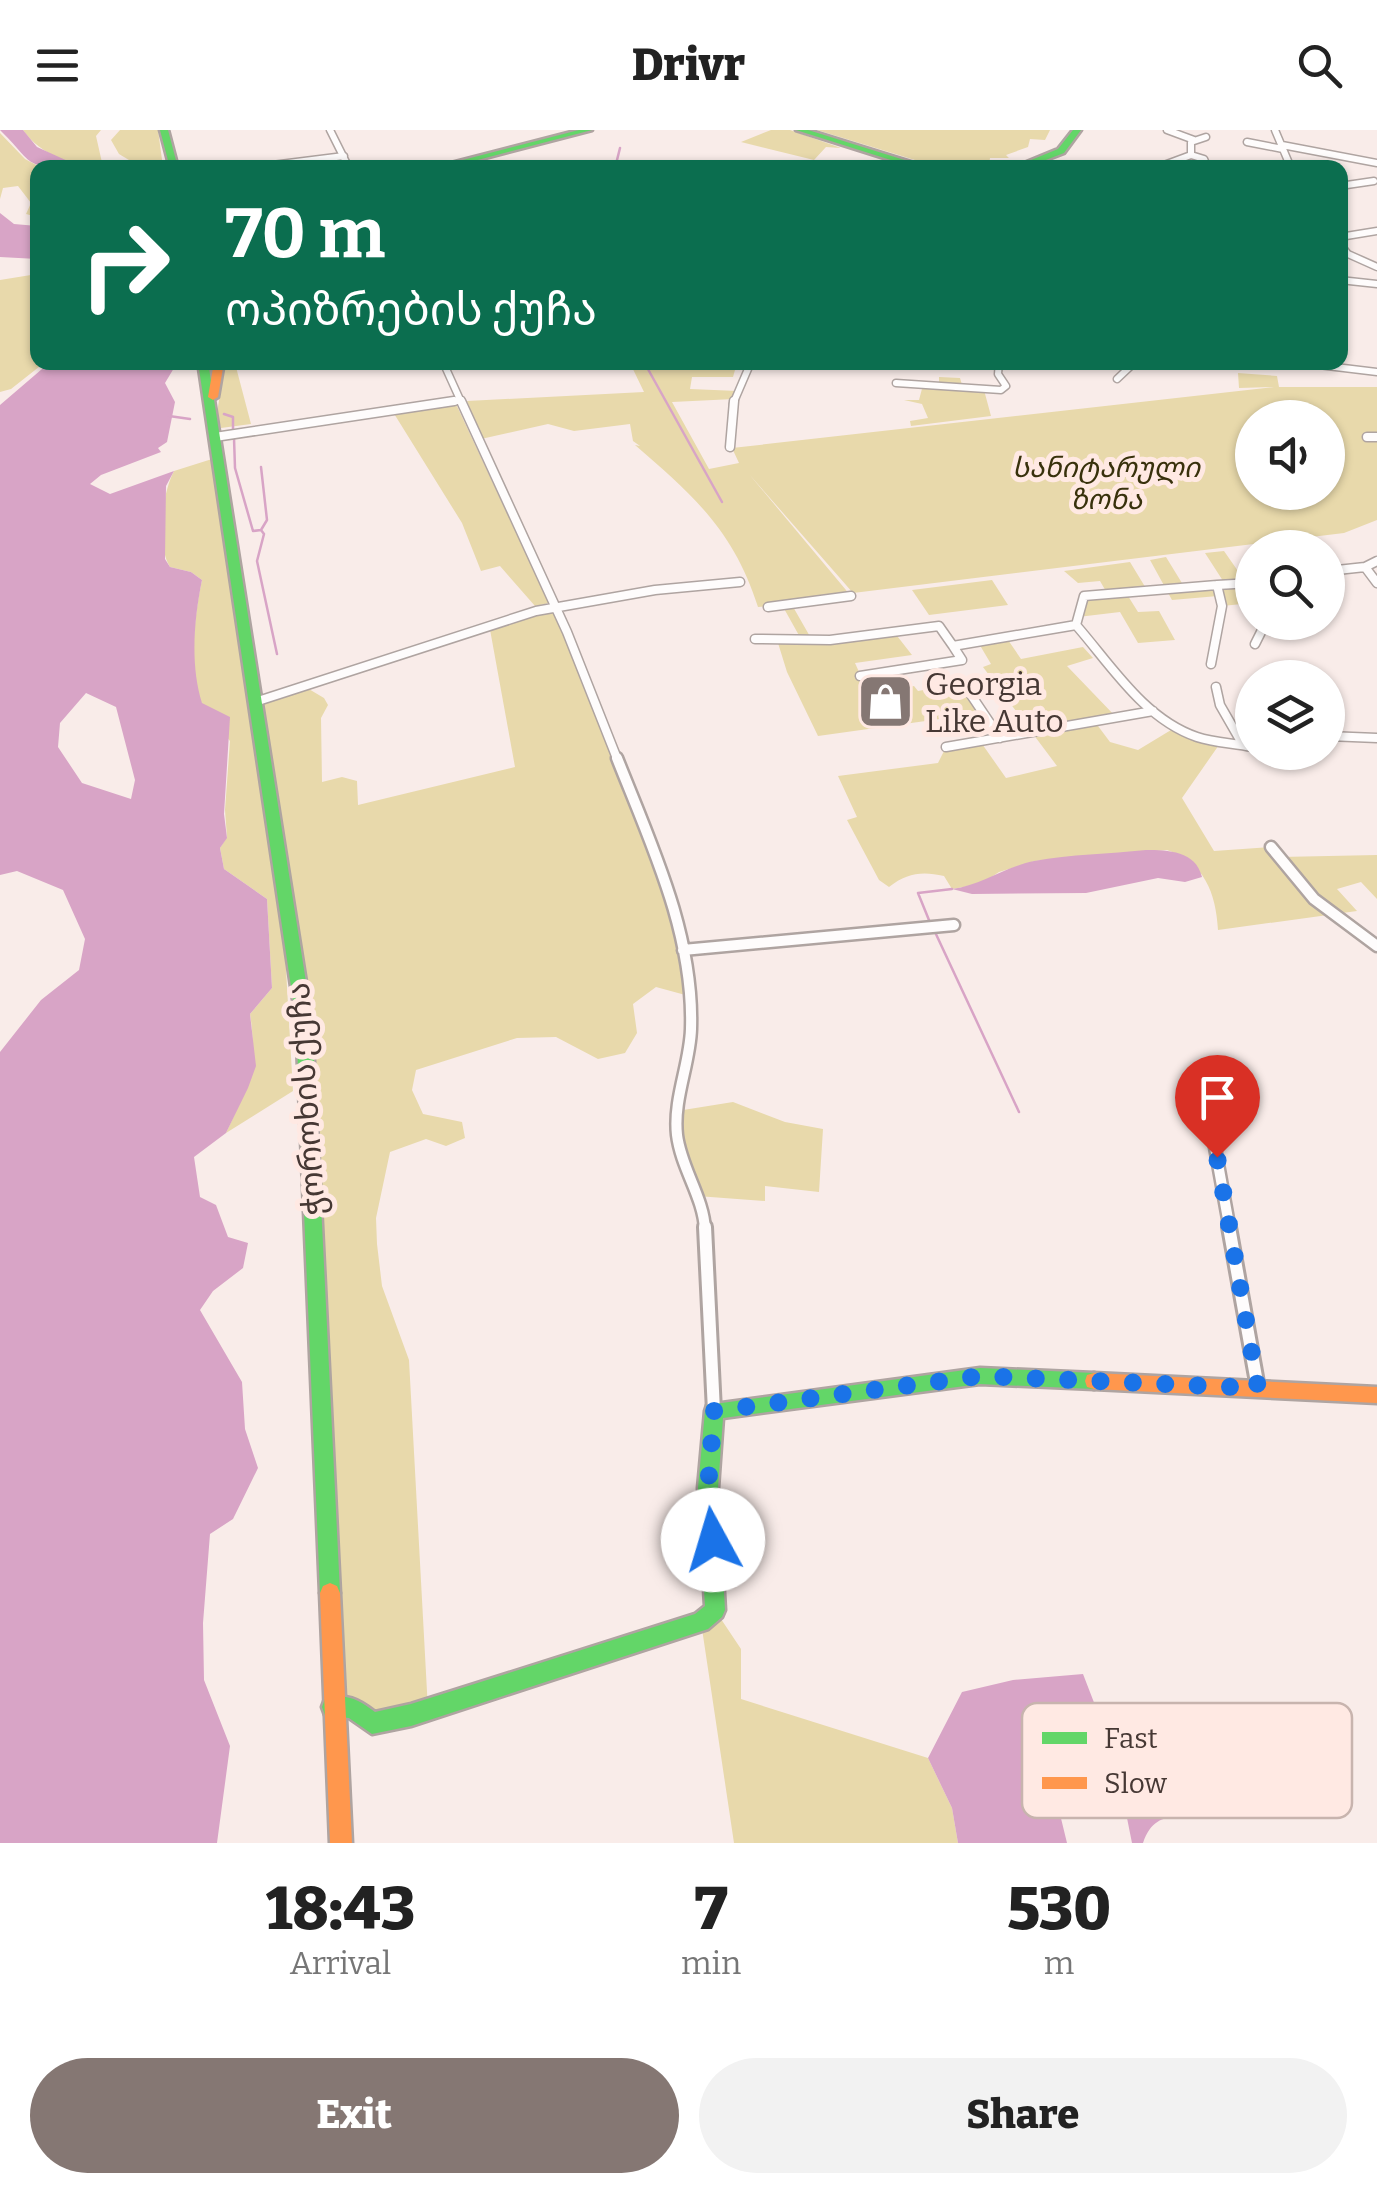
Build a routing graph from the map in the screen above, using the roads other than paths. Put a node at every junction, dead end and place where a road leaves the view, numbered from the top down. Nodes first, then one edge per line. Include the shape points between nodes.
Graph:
1 (164, 130) edge
2 (330, 130) edge
3 (588, 130) edge
4 (800, 130) edge
5 (1077, 130) edge
6 (1167, 130) edge
7 (1275, 130) edge
8 (1206, 136) dead end
9 (1194, 140) junction
10 (1248, 142) dead end
11 (1283, 147) junction
12 (1191, 155) junction
13 (344, 156) junction
14 (172, 160) edge
15 (312, 160) edge
16 (346, 160) edge
17 (470, 160) edge
18 (899, 160) edge
19 (1036, 160) edge
20 (1178, 160) edge
21 (1205, 160) edge
22 (1287, 160) edge
23 (1377, 163) edge
24 (1374, 181) dead end
25 (1348, 185) edge
26 (1377, 231) edge
27 (1348, 239) edge
28 (1348, 254) edge
29 (1377, 267) edge
30 (1348, 281) edge
31 (1377, 284) edge
32 (1348, 368) edge
33 (203, 370) edge
34 (218, 370) edge
35 (447, 370) edge
36 (747, 370) edge
37 (998, 370) edge
38 (1126, 370) edge
39 (1376, 371) edge
40 (1116, 379) dead end
41 (896, 383) dead end
42 (460, 400) junction
43 (211, 416) junction
44 (215, 436) junction
45 (1377, 437) edge
46 (1367, 438) dead end
47 (730, 447) dead end
48 (1377, 561) edge
49 (1365, 568) junction
50 (1345, 570) edge
51 (740, 582) dead end
52 (1377, 583) edge
53 (1235, 584) edge
54 (1217, 585) junction
55 (851, 596) dead end
56 (556, 607) junction
57 (768, 607) dead end
58 (1076, 624) junction
59 (755, 639) dead end
60 (1257, 640) edge
61 (1255, 644) dead end
62 (953, 646) junction
63 (1211, 664) dead end
64 (860, 676) dead end
65 (963, 682) dead end
66 (1216, 687) dead end
67 (258, 701) junction
68 (1153, 712) junction
69 (1235, 727) edge
70 (1345, 737) edge
71 (1000, 738) junction
72 (1377, 738) edge
73 (1235, 744) edge
74 (946, 747) dead end
75 (1272, 846) dead end
76 (954, 925) dead end
77 (1377, 946) edge
78 (683, 950) junction
79 (1214, 1142) dead end
80 (1258, 1388) junction
81 (1377, 1395) edge
82 (714, 1411) junction
83 (334, 1706) junction
84 (341, 1843) edge

1 - 14 main road
2 - 13 street
3 - 17 main road
4 - 18 main road
5 - 19 main road via 1061,150
6 - 9 street
7 - 11 street
8 - 9 street
9 - 12 street
10 - 11 street
11 - 22 street
11 - 23 street
12 - 20 street
12 - 21 street
13 - 15 street
13 - 16 street
24 - 25 street
26 - 27 street
28 - 29 street
30 - 31 street
32 - 39 street
33 - 43 main road, ჭოროხის ქუჩა
34 - 43 main road
35 - 42 street
36 - 47 street via 731,406
37 - 41 street via 1006,386 1001,390
38 - 40 street
42 - 44 street
42 - 56 street
43 - 44 main road, ჭოროხის ქუჩა
44 - 67 main road, ჭოროხის ქუჩა
45 - 46 street
48 - 49 street
49 - 50 street
49 - 52 street
51 - 56 street
53 - 54 street
54 - 58 street via 1084,596
54 - 63 street via 1222,606
55 - 57 street
56 - 67 street
56 - 78 street via 667,886
58 - 62 street
58 - 68 street
59 - 62 street via 830,640 939,626
60 - 61 street
62 - 64 street via 962,660
65 - 71 street
66 - 69 street
67 - 83 main road, ჭოროხის ქუჩა via 304,1020
68 - 71 street
68 - 73 street via 1196,737
70 - 72 street
71 - 74 street
75 - 77 street via 1314,899
76 - 78 street
78 - 82 street via 691,1031 677,1135 706,1222
79 - 80 street
80 - 81 main road
80 - 82 main road via 980,1376
82 - 83 main road via 708,1488 715,1610 701,1622 411,1715 372,1723 354,1708
83 - 84 main road, ჭოროხის ქუჩა

